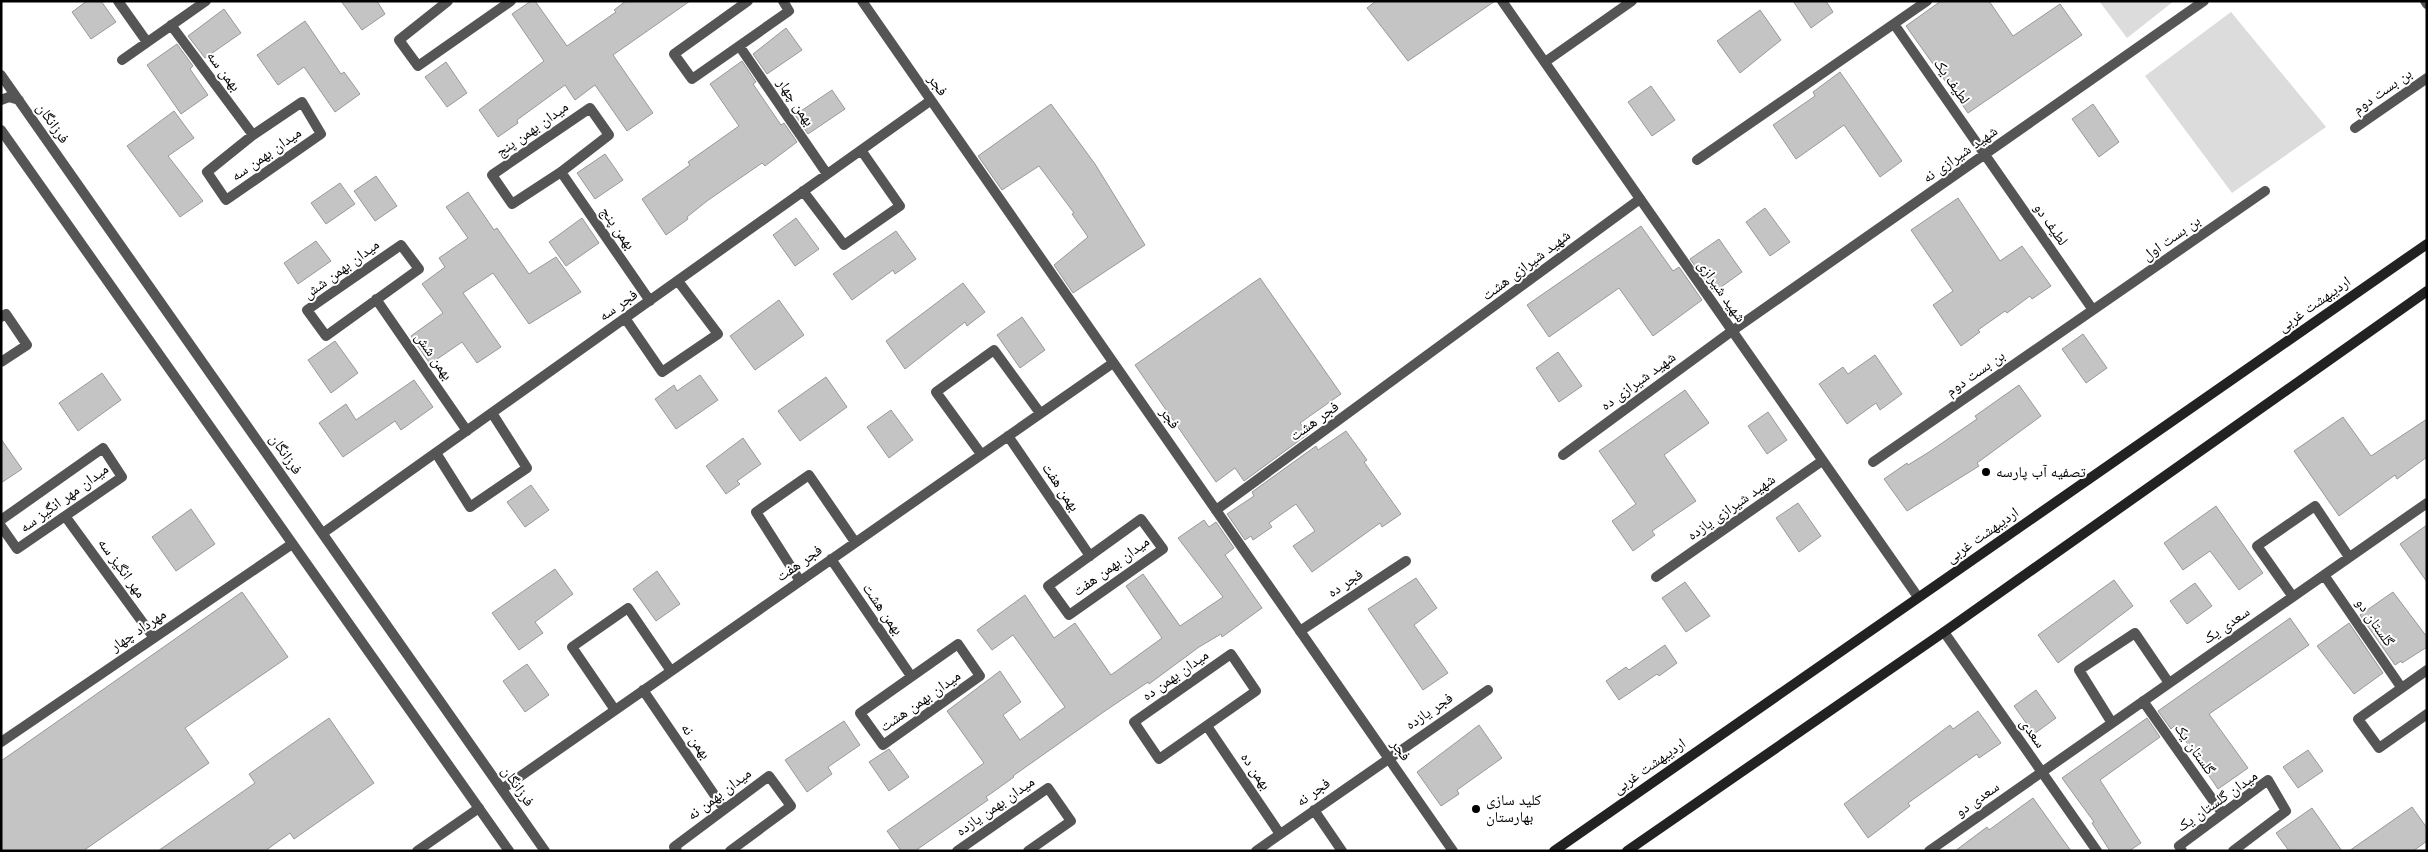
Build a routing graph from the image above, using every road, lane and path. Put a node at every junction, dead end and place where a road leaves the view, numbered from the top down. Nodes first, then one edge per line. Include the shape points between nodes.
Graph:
1 (118, 1) edge
2 (511, 1) edge
3 (748, 1) edge
4 (783, 1) edge
5 (862, 1) edge
6 (1502, 1) edge
7 (1632, 1) edge
8 (1927, 1) edge
9 (2204, 1) edge
10 (202, 2) edge
11 (444, 2) edge
12 (1616, 6) edge
13 (1894, 24) junction
14 (171, 26) junction
15 (147, 42) junction
16 (740, 47) junction
17 (122, 60) dead end
18 (1545, 62) junction
19 (1, 75) edge
20 (2427, 78) edge
21 (1, 100) edge
22 (19, 100) junction
23 (930, 101) junction
24 (2355, 128) dead end
25 (1, 130) edge
26 (253, 135) junction
27 (861, 150) junction
28 (1985, 154) junction
29 (1697, 160) dead end
30 (561, 172) junction
31 (827, 174) junction
32 (2265, 190) dead end
33 (803, 191) junction
34 (1640, 200) junction
35 (2427, 244) edge
36 (678, 281) junction
37 (2427, 291) edge
38 (376, 299) junction
39 (650, 300) junction
40 (2093, 310) junction
41 (1, 317) edge
42 (625, 318) junction
43 (1732, 331) junction
44 (1430, 355) joint
45 (1, 362) edge
46 (1113, 363) junction
47 (492, 413) junction
48 (1040, 413) junction
49 (467, 431) junction
50 (1008, 436) junction
51 (436, 453) junction
52 (981, 454) junction
53 (1563, 455) dead end
54 (1822, 461) junction
55 (1874, 462) dead end
56 (2427, 502) edge
57 (1216, 510) junction
58 (65, 516) junction
59 (1, 520) edge
60 (1, 526) edge
61 (323, 533) junction
62 (855, 542) junction
63 (292, 544) junction
64 (1090, 556) junction
65 (2349, 557) junction
66 (830, 560) junction
67 (1406, 561) dead end
68 (2324, 575) junction
69 (1656, 577) dead end
70 (800, 581) junction
71 (1918, 597) junction
72 (2292, 597) junction
73 (1300, 631) junction
74 (1944, 632) junction
75 (154, 638) junction
76 (2427, 670) edge
77 (671, 671) junction
78 (911, 676) junction
79 (2169, 683) junction
80 (2401, 687) junction
81 (643, 690) junction
82 (1488, 690) dead end
83 (2143, 701) junction
84 (615, 710) junction
85 (2427, 714) edge
86 (2112, 723) junction
87 (1206, 726) junction
88 (1, 742) edge
89 (1388, 757) junction
90 (2042, 772) junction
91 (502, 789) junction
92 (479, 808) junction
93 (724, 809) junction
94 (1314, 810) junction
95 (2222, 813) junction
96 (1280, 834) junction
97 (1257, 850) edge
98 (418, 851) edge
99 (508, 851) edge
100 (545, 851) edge
101 (677, 851) edge
102 (730, 851) edge
103 (957, 851) edge
104 (1028, 851) edge
105 (1342, 851) edge
106 (1453, 851) edge
107 (1554, 851) edge
108 (1627, 851) edge
109 (1929, 851) edge
110 (2098, 851) edge
111 (2182, 851) edge
112 (2233, 851) edge

1 - 15 street
2 - 11 street via 418,66 399,40
3 - 16 street via 674,54 692,79
4 - 16 street via 789,11
5 - 23 street, فجر
6 - 18 street, شهید شیرازی
7 - 12 street
8 - 13 street
9 - 28 street, شهید شیرازی نه
10 - 14 street
12 - 18 street
13 - 28 street, لطیف یک
13 - 29 street
14 - 15 street
14 - 26 street, بهمن سه
15 - 17 street
16 - 31 street, بهمن چهار
18 - 34 street, شهید شیرازی
19 - 22 street, فرزانگان
20 - 24 street, بن بست دوم
21 - 22 street via 9,97
22 - 61 street, فرزانگان
23 - 27 street, فجر سه
23 - 46 street, فجر
25 - 63 street
26 - 26 street, میدان بهمن سه via 302,102 321,134 226,200 207,172
27 - 31 street, فجر سه
27 - 33 street via 900,206 844,246
28 - 40 street, لطیف دو
28 - 43 street, شهید شیرازی نه
30 - 30 street, میدان بهمن پنج via 609,136 590,108 492,175 512,204
30 - 39 street, بهمن پنج
31 - 33 street, فجر سه
32 - 40 street, بن بست اول
33 - 36 street, فجر سه
34 - 43 street, شهید شیرازی
34 - 44 street, شهید شیرازی هشت
35 - 71 main road, اردیبهشت غربی
36 - 39 street, فجر سه
36 - 42 street via 718,334 662,372
37 - 74 main road
38 - 38 street, میدان بهمن شش via 419,269 401,245 307,310 326,336
38 - 49 street, بهمن شش
39 - 42 street, فجر سه
40 - 55 street, بن بست دوم
41 - 45 street via 6,314 27,345
42 - 47 street, فجر سه
43 - 53 street, شهید شیرازی ده
43 - 54 street, شهید شیرازی
44 - 57 street, فجر هشت
46 - 48 street, فجر هفت
46 - 57 street, فجر
47 - 49 street, فجر سه
47 - 51 street via 527,468 470,507
48 - 50 street, فجر هفت
48 - 52 street via 994,350 936,392
49 - 51 street, فجر سه
50 - 52 street, فجر هفت
50 - 64 street, بهمن هفت
51 - 61 street, فجر سه
52 - 62 street, فجر هفت
54 - 69 street, شهید شیرازی یازده
54 - 71 street, شهید شیرازی
56 - 65 street, سعدی یک
57 - 73 street, فجر
58 - 59 street, میدان مهر انگیز سه via 122,477 103,448
58 - 60 street, میدان مهر انگیز سه via 17,549
58 - 75 street, مهر انگیز سه
61 - 91 street, فرزانگان
62 - 66 street, فجر هفت
62 - 70 street via 809,475 756,512
63 - 75 street, مهرداد چهار
63 - 92 street
64 - 64 street, میدان بهمن هفت via 1142,519 1163,549 1069,615 1048,586
65 - 68 street, سعدی یک
65 - 72 street via 2315,506 2257,546
66 - 70 street, فجر هفت
66 - 78 street, بهمن هشت
67 - 73 street, فجر ده
68 - 72 street, سعدی یک
68 - 80 street, گلستان دو
70 - 77 street, فجر هفت
71 - 107 main road, اردیبهشت غربی
72 - 79 street, سعدی یک
73 - 89 street, فجر
74 - 90 street, سعدی
74 - 108 main road
75 - 88 street, مهرداد چهار
76 - 80 street
77 - 81 street, فجر هفت
77 - 84 street via 628,608 572,648
78 - 78 street, میدان بهمن هشت via 958,644 980,676 882,745 860,713
79 - 83 street, سعدی یک
79 - 86 street via 2135,633 2079,670
80 - 85 street via 2358,719 2379,748
81 - 84 street, فجر هفت
81 - 93 street, بهمن نه
82 - 89 street, فجر یازده
83 - 86 street, سعدی یک
83 - 95 street, گلستان یک
84 - 91 street, فجر هفت
86 - 90 street, سعدی یک
87 - 87 street, میدان بهمن ده via 1256,691 1231,654 1134,722 1159,758
87 - 96 street, بهمن ده
89 - 94 street, فجر نه
89 - 106 street, فجر
90 - 109 street, سعدی دو
90 - 110 street, سعدی
91 - 100 street, فرزانگان
92 - 98 street
92 - 99 street
93 - 101 street, میدان بهمن نه via 674,847
93 - 102 street, میدان بهمن نه via 769,776 791,806
94 - 96 street, فجر نه
94 - 105 street
95 - 111 street, میدان گلستان یک via 2179,846
95 - 112 street, میدان گلستان یک via 2268,780 2286,811
96 - 97 street, فجر نه
103 - 104 street, میدان بهمن یازده via 1048,788 1071,821

